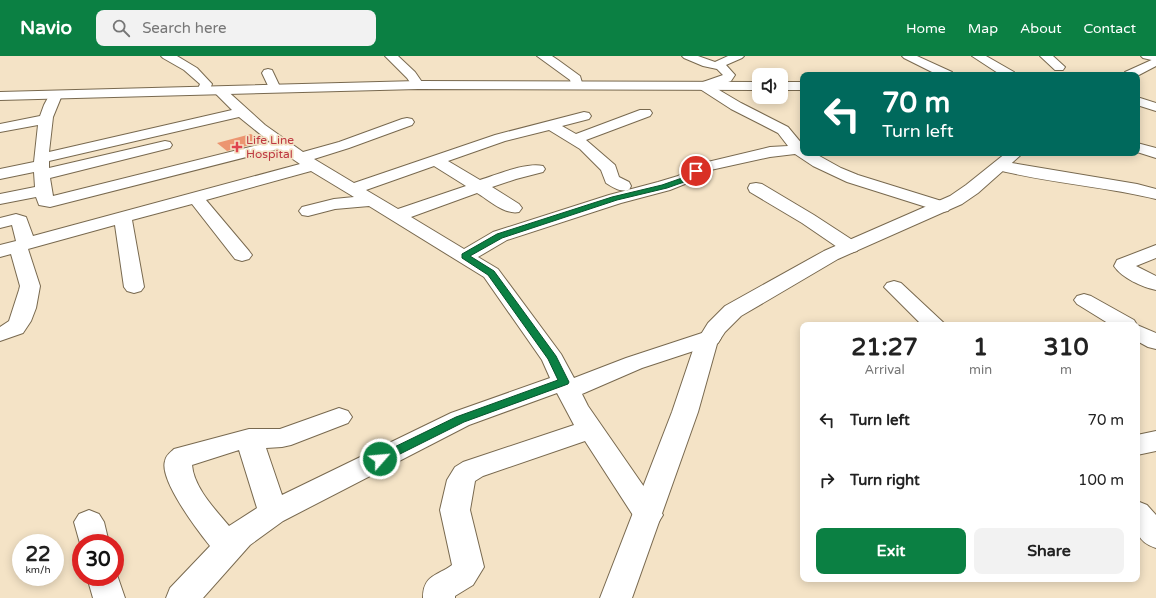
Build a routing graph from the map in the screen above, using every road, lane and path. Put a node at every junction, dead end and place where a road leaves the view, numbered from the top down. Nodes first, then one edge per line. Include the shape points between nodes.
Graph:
1 (167, 56) edge
2 (391, 56) edge
3 (542, 56) edge
4 (688, 56) edge
5 (738, 56) edge
6 (908, 56) edge
7 (978, 56) edge
8 (1046, 56) edge
9 (1153, 62) edge
10 (719, 66) junction
11 (1059, 67) dead end
12 (942, 72) edge
13 (1005, 72) edge
14 (1135, 72) edge
15 (268, 73) dead end
16 (418, 85) junction
17 (577, 86) junction
18 (704, 86) junction
19 (752, 86) edge
20 (788, 86) edge
21 (800, 86) edge
22 (275, 89) junction
23 (210, 90) junction
24 (56, 95) junction
25 (0, 96) edge
26 (1140, 102) edge
27 (1156, 107) edge
28 (242, 112) junction
29 (645, 113) dead end
30 (584, 116) dead end
31 (407, 122) dead end
32 (551, 125) junction
33 (45, 126) junction
34 (0, 128) edge
35 (0, 139) edge
36 (574, 139) junction
37 (281, 144) junction
38 (165, 145) dead end
39 (1140, 148) edge
40 (800, 149) edge
41 (800, 151) edge
42 (1156, 153) edge
43 (810, 156) edge
44 (1008, 159) edge
45 (436, 160) junction
46 (307, 161) junction
47 (537, 169) dead end
48 (42, 172) junction
49 (0, 174) edge
50 (623, 186) dead end
51 (480, 187) junction
52 (756, 188) dead end
53 (352, 189) junction
54 (1156, 194) edge
55 (196, 198) junction
56 (0, 199) edge
57 (372, 201) junction
58 (942, 207) junction
59 (513, 208) dead end
60 (308, 211) dead end
61 (396, 216) junction
62 (123, 218) junction
63 (0, 223) edge
64 (15, 247) edge
65 (850, 247) junction
66 (1156, 251) edge
67 (242, 256) dead end
68 (465, 256) junction
69 (1156, 284) edge
70 (134, 287) dead end
71 (894, 287) dead end
72 (1084, 300) dead end
73 (932, 322) edge
74 (1121, 322) edge
75 (0, 334) edge
76 (1140, 334) edge
77 (710, 338) junction
78 (1156, 342) edge
79 (557, 387) junction
80 (339, 417) dead end
81 (575, 434) junction
82 (249, 438) junction
83 (1156, 441) edge
84 (1140, 444) edge
85 (273, 513) junction
86 (1140, 517) edge
87 (646, 520) junction
88 (1156, 536) edge
89 (228, 546) junction
90 (106, 586) edge
91 (109, 598) edge
92 (182, 598) edge
93 (439, 598) edge
94 (616, 598) edge

1 - 23 main road via 185,64
2 - 16 main road
3 - 17 main road via 576,79
4 - 10 main road
5 - 10 main road
6 - 12 main road
7 - 13 main road
8 - 11 main road
9 - 14 main road
10 - 18 main road via 730,75
15 - 22 main road
16 - 17 main road
16 - 22 main road
17 - 18 main road
18 - 19 main road
18 - 40 main road via 783,130
20 - 21 main road
22 - 23 main road
23 - 24 main road
23 - 28 main road
24 - 25 main road
24 - 33 main road via 49,105
26 - 27 main road
28 - 37 main road
28 - 48 main road
29 - 36 main road
30 - 32 main road
31 - 46 main road
32 - 36 main road
32 - 45 main road via 510,135
33 - 34 main road
33 - 35 main road
33 - 48 main road
36 - 50 main road via 609,168 612,180
37 - 46 main road
37 - 48 main road via 57,202 45,201
38 - 48 main road
39 - 42 main road
41 - 68 main road via 770,152 701,168 684,179 664,186 500,236
43 - 58 main road via 846,176
44 - 54 main road via 1021,171 1092,180
44 - 58 main road via 972,189
45 - 51 main road
45 - 53 main road
46 - 53 main road
46 - 55 main road
47 - 51 main road via 511,175
48 - 49 main road
48 - 56 main road
51 - 59 main road
51 - 61 main road
52 - 65 main road
53 - 57 main road
55 - 62 main road
55 - 67 main road
57 - 60 main road via 334,204
57 - 61 main road
58 - 65 main road
61 - 68 main road
62 - 64 main road
62 - 70 main road
63 - 64 main road via 16,219 20,221
64 - 75 main road via 30,292 16,327
65 - 77 main road via 788,278 733,311
66 - 69 main road via 1124,264 1126,269
68 - 79 main road via 491,273 553,359
71 - 73 main road
72 - 74 main road
76 - 78 main road
77 - 79 main road
77 - 87 main road
79 - 81 main road via 577,409
79 - 85 main road via 460,419
80 - 82 main road via 282,438
81 - 87 main road
81 - 93 main road via 465,474 461,480 455,510 468,567 460,578 443,585 439,590
82 - 85 main road
82 - 89 main road via 184,456 178,461 177,467 198,510
83 - 84 main road
85 - 89 main road via 249,528
86 - 88 main road
87 - 94 main road
89 - 92 main road
90 - 91 main road

